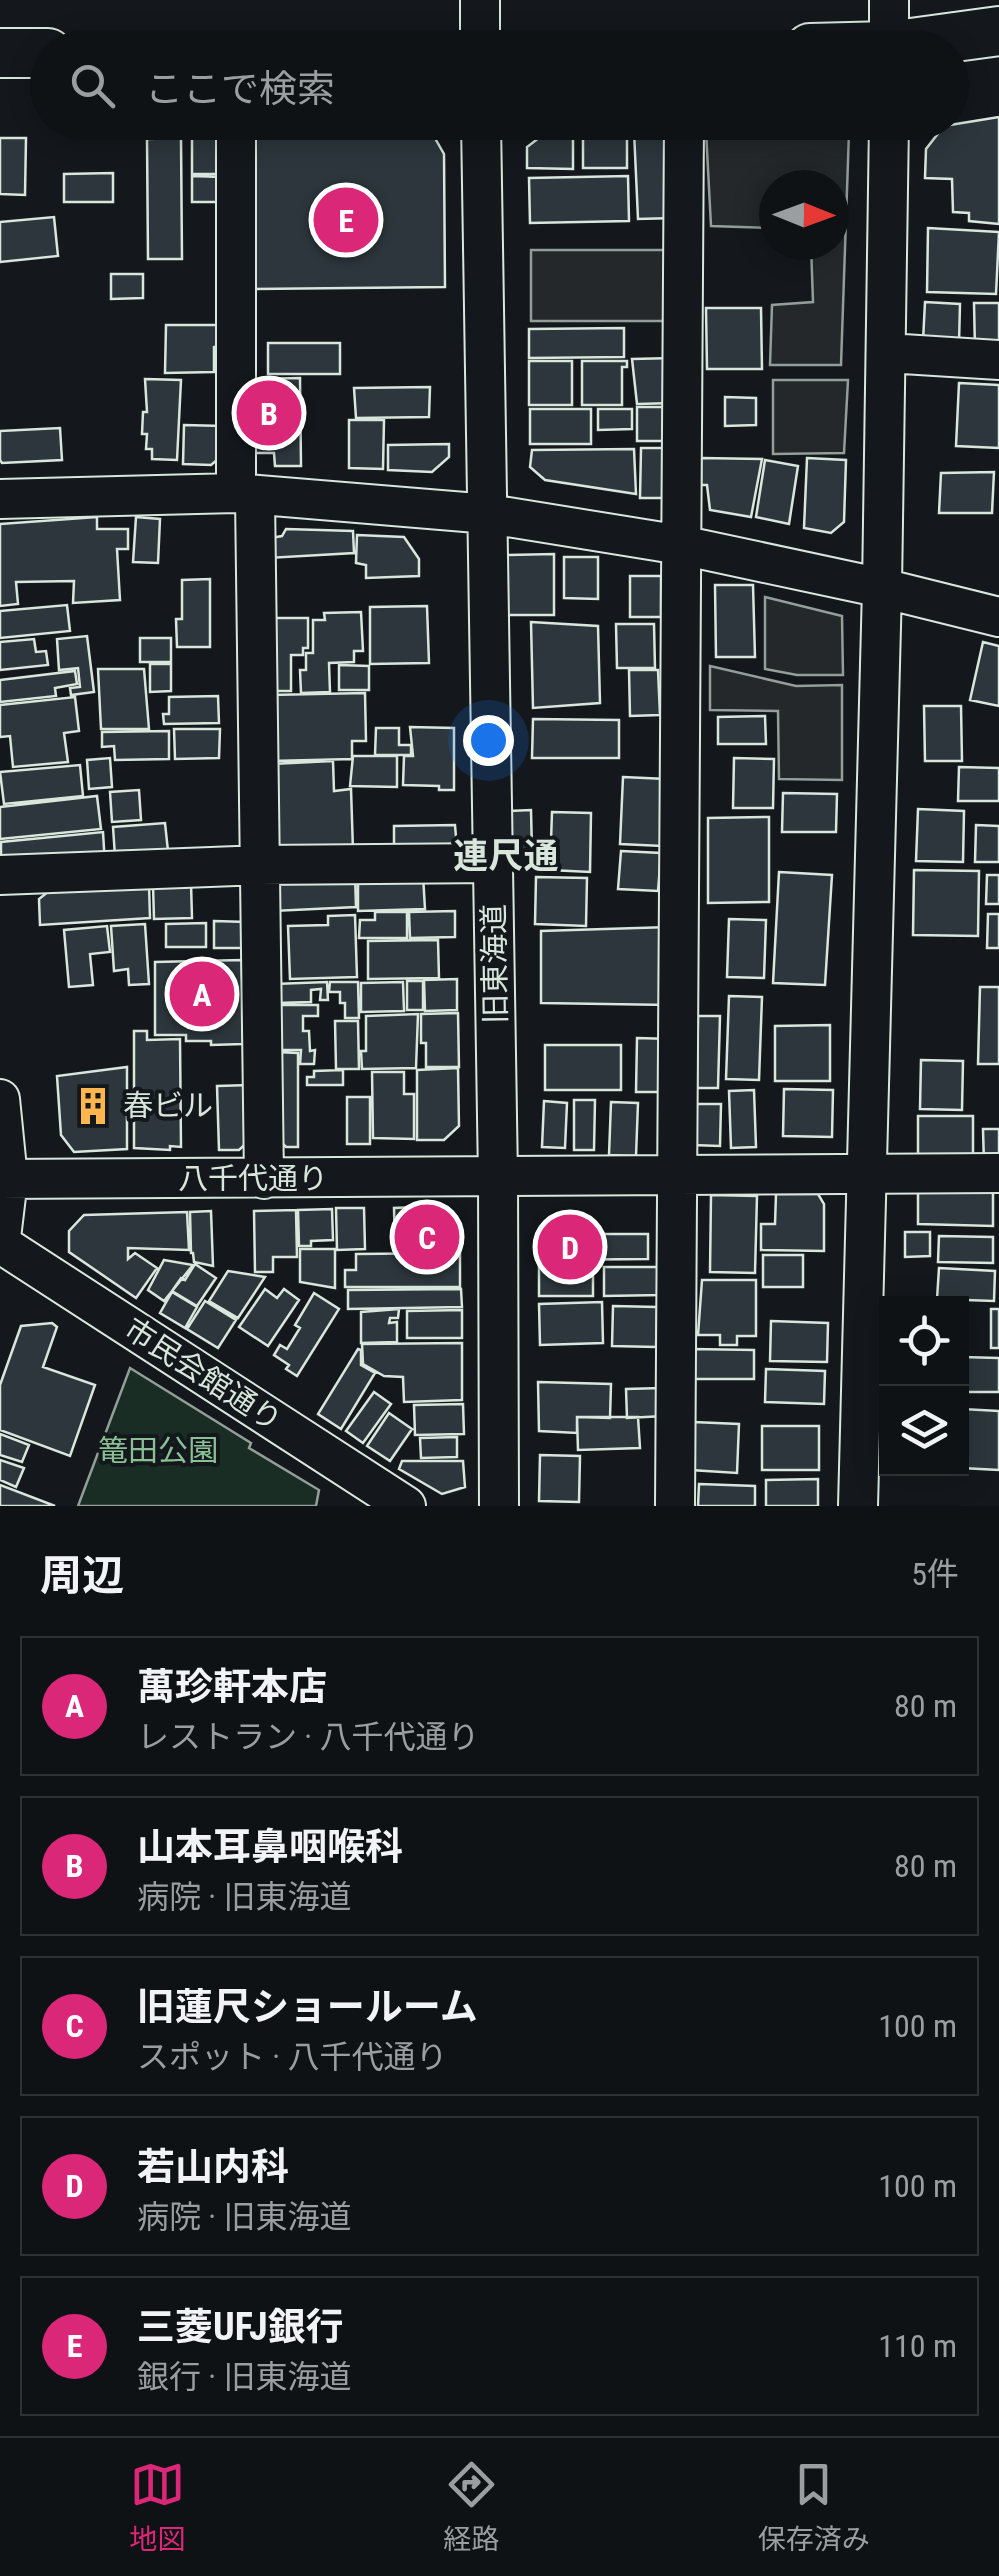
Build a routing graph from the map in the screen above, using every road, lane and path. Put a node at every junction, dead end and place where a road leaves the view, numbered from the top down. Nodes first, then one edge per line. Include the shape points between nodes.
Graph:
1 (480, 0) edge
2 (889, 0) edge
3 (480, 30) edge
4 (889, 30) edge
5 (999, 31) edge
6 (969, 35) edge
7 (0, 53) edge
8 (30, 54) edge
9 (236, 140) edge
10 (482, 140) edge
11 (684, 140) edge
12 (889, 140) edge
13 (887, 354) junction
14 (999, 360) edge
15 (245, 495) junction
16 (0, 499) edge
17 (489, 514) junction
18 (681, 545) junction
19 (882, 588) junction
20 (999, 617) edge
21 (493, 864) junction
22 (260, 865) junction
23 (0, 875) edge
24 (0, 1100) edge
25 (999, 1174) edge
26 (677, 1176) junction
27 (867, 1176) junction
28 (498, 1178) junction
29 (4, 1179) edge
30 (264, 1179) junction
31 (0, 1245) edge
32 (406, 1506) edge
33 (499, 1506) edge
34 (674, 1506) edge
35 (858, 1506) edge

1 - 3 street
2 - 4 street
5 - 6 main road
7 - 8 main road
9 - 15 street
10 - 17 street, 旧東海道
11 - 18 street
12 - 13 street
13 - 14 street
13 - 19 street
15 - 16 street
15 - 17 street
15 - 22 street
17 - 18 street
17 - 21 street, 旧東海道
18 - 19 street
18 - 26 street
19 - 20 street
19 - 27 street
21 - 22 street
21 - 28 street, 旧東海道
22 - 23 street
22 - 30 street
24 - 29 street
25 - 27 street, 八千代通り
26 - 27 street, 八千代通り
26 - 28 street, 八千代通り
26 - 34 street
27 - 35 street
28 - 30 street, 八千代通り
28 - 33 street, 旧東海道
29 - 30 street, 八千代通り
29 - 31 street
31 - 32 street, 市民会館通り

